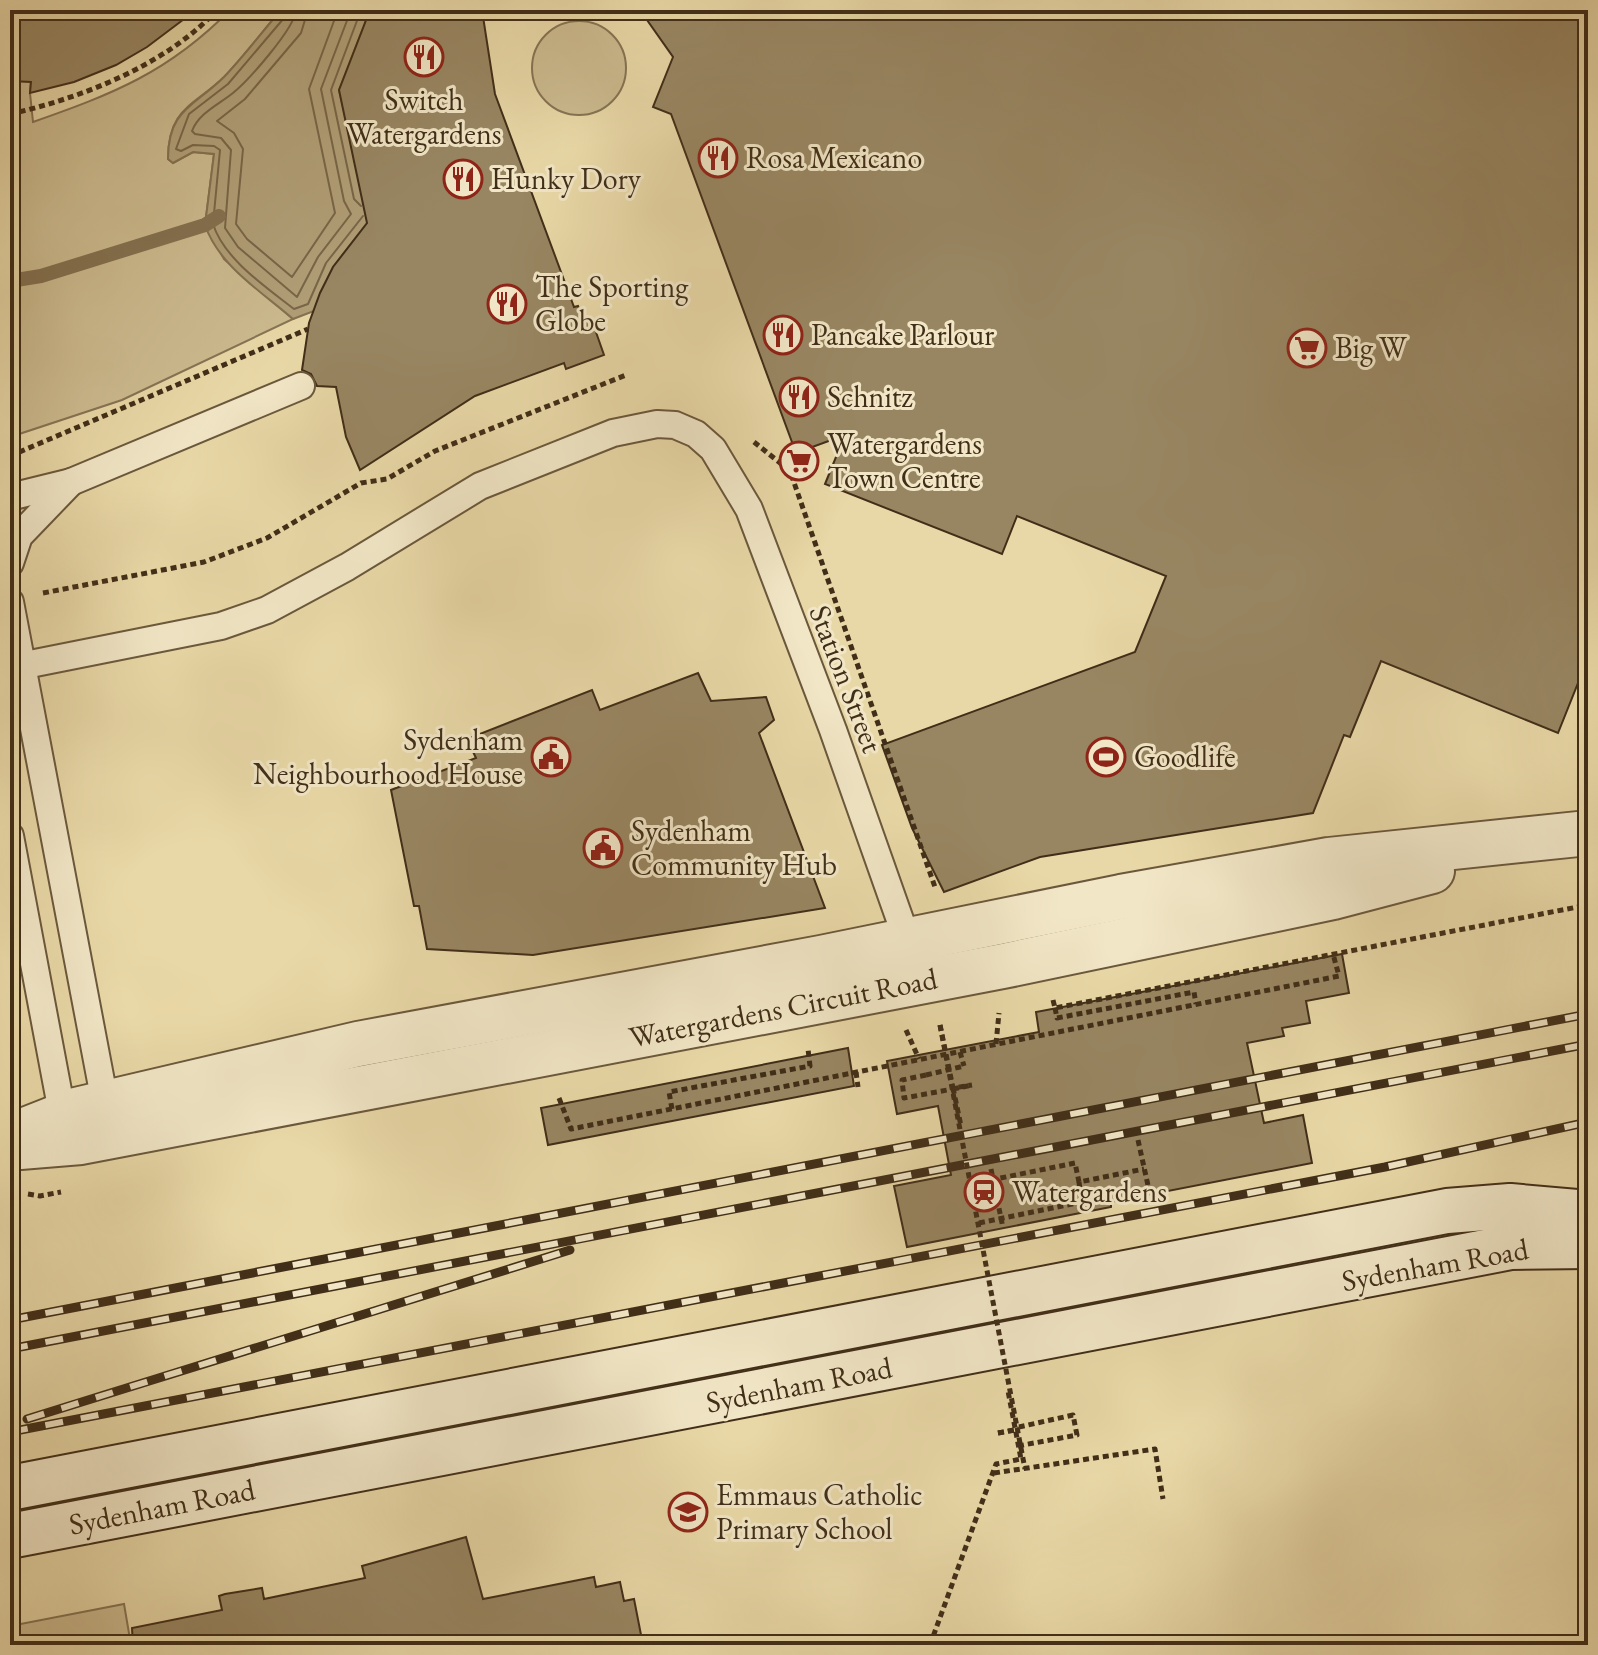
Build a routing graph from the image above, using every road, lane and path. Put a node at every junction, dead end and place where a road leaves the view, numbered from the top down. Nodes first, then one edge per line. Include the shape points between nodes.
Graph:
1 (217, 10) edge
2 (10, 114) edge
3 (308, 329) dead end
4 (626, 375) dead end
5 (301, 386) dead end
6 (751, 440) dead end
7 (10, 456) edge
8 (71, 482) junction
9 (10, 497) edge
10 (10, 563) edge
11 (41, 593) dead end
12 (10, 602) edge
13 (15, 667) edge
14 (10, 836) edge
15 (1569, 836) edge
16 (938, 896) dead end
17 (909, 939) junction
18 (1333, 954) dead end
19 (918, 982) junction
20 (1196, 1004) junction
21 (1055, 1008) dead end
22 (808, 1048) dead end
23 (960, 1051) junction
24 (946, 1054) junction
25 (856, 1072) junction
26 (972, 1085) dead end
27 (858, 1087) dead end
28 (953, 1088) junction
29 (672, 1109) junction
30 (108, 1120) junction
31 (961, 1126) dead end
32 (65, 1129) junction
33 (571, 1129) dead end
34 (10, 1136) edge
35 (1138, 1140) dead end
36 (10, 1148) edge
37 (991, 1169) dead end
38 (1144, 1169) junction
39 (1079, 1182) junction
40 (971, 1184) junction
41 (997, 1199) junction
42 (1151, 1199) dead end
43 (975, 1203) junction
44 (1588, 1213) edge
45 (979, 1223) junction
46 (1003, 1228) dead end
47 (1588, 1246) edge
48 (861, 1325) junction
49 (886, 1368) junction
50 (1008, 1391) dead end
51 (1017, 1429) junction
52 (998, 1433) dead end
53 (1018, 1446) junction
54 (1025, 1469) junction
55 (994, 1473) junction
56 (10, 1488) edge
57 (1163, 1499) dead end
58 (10, 1536) edge
59 (930, 1645) edge

1 - 2 path via 184,40 122,75
3 - 7 path
4 - 11 path via 435,451 387,479 361,483 267,538 204,562
5 - 8 lane
6 - 16 path via 790,471
8 - 9 lane
8 - 10 lane via 19,536
12 - 13 lane
13 - 17 lane, Station Street via 221,626 267,610 480,486 613,433 675,425 713,449 749,509
13 - 30 lane
14 - 32 lane
15 - 17 street, Watergardens Circuit Road via 1329,860
15 - 19 street, Watergardens Circuit Road via 1333,897
17 - 19 lane, Station Street
17 - 30 street, Watergardens Circuit Road via 358,1044
18 - 20 path via 1339,976
19 - 30 street, Watergardens Circuit Road
20 - 21 path via 1194,992 1057,1018
20 - 23 path
22 - 29 path via 810,1066 669,1092
23 - 24 path
23 - 28 path, bridge via 964,1066 902,1080 904,1098
24 - 25 path
24 - 28 path
24 - 28 path, bridge via 940,1025
25 - 27 path
25 - 29 path
26 - 28 path, bridge
28 - 31 path
28 - 40 path, bridge
29 - 33 path
30 - 32 street, Watergardens Circuit Road
32 - 34 street, Watergardens Circuit Road
32 - 36 street, Watergardens Circuit Road
35 - 38 path
37 - 41 path
38 - 39 path
38 - 42 path
39 - 40 path via 1075,1163
39 - 45 path via 1082,1202
40 - 43 path, bridge
41 - 43 path
41 - 46 path
43 - 45 path, bridge
44 - 48 street, Sydenham Road via 1510,1206 1447,1211
45 - 51 path, bridge
47 - 49 street, Sydenham Road via 1511,1247
48 - 49 street
48 - 56 street, Sydenham Road
49 - 58 street, Sydenham Road
50 - 51 path
51 - 52 path, bridge
51 - 53 path
51 - 53 path via 1073,1415 1077,1435
51 - 54 path, bridge
53 - 55 path via 1021,1459 996,1464
54 - 55 path
54 - 57 path via 1155,1449
55 - 59 path

